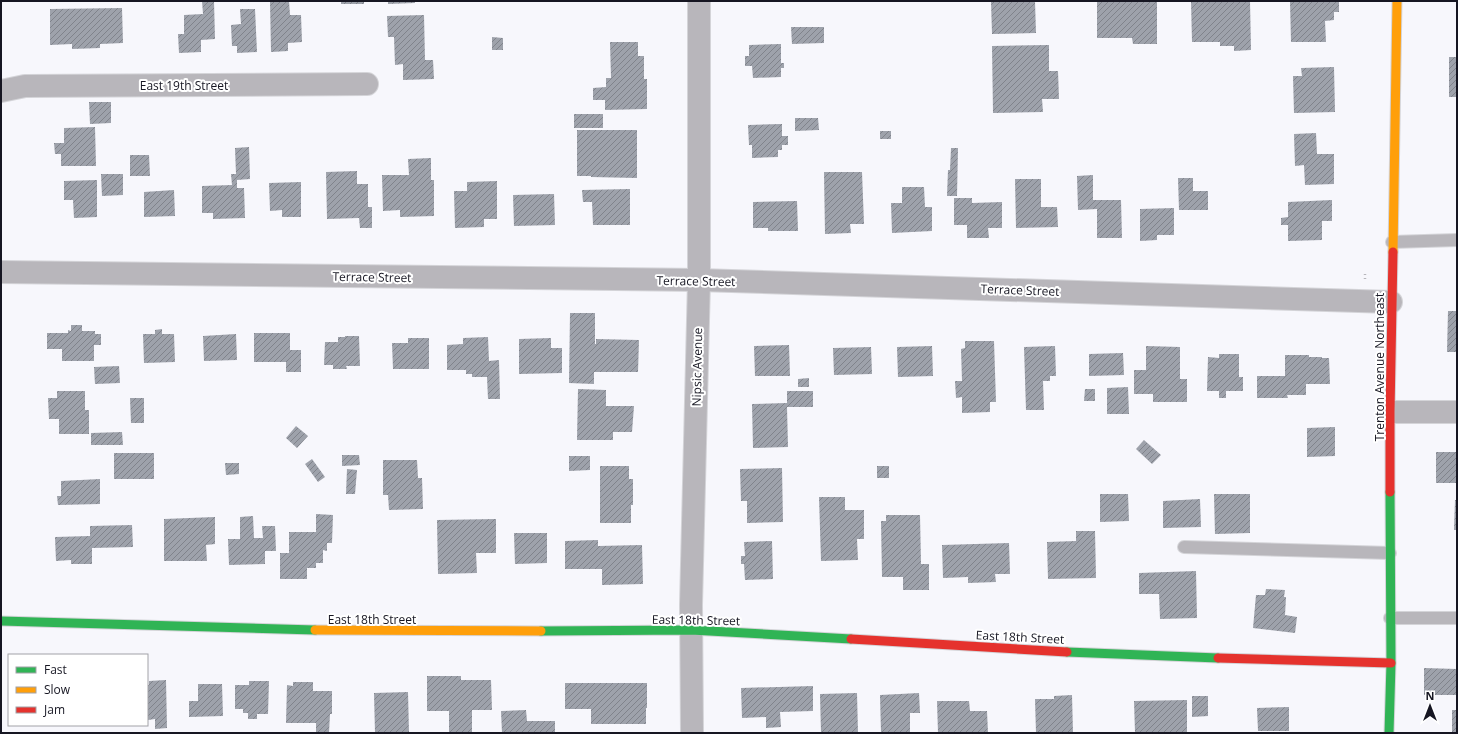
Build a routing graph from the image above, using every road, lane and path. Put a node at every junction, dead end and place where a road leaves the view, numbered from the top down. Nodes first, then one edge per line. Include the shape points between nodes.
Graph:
1 (699, 1) edge
2 (1397, 1) edge
3 (367, 84) dead end
4 (1, 91) edge
5 (1457, 240) edge
6 (1392, 242) junction
7 (1, 272) edge
8 (699, 280) junction
9 (1391, 302) junction
10 (1390, 412) junction
11 (1457, 412) edge
12 (1184, 547) dead end
13 (1390, 553) junction
14 (1390, 618) junction
15 (1457, 618) edge
16 (1, 621) edge
17 (691, 630) junction
18 (1391, 663) junction
19 (692, 733) edge
20 (1389, 733) edge

1 - 8 street, Nipsic Avenue
2 - 6 street, Trenton Avenue Northeast
3 - 4 street, East 19th Street via 25,86
5 - 6 lane
6 - 9 street, Trenton Avenue Northeast
7 - 8 street, Terrace Street
8 - 9 street, Terrace Street
8 - 17 street, Nipsic Avenue
9 - 10 street, Trenton Avenue Northeast
10 - 11 street
10 - 13 street, Trenton Avenue Northeast
12 - 13 lane
13 - 14 street, Trenton Avenue Northeast
14 - 15 lane
14 - 18 street, Trenton Avenue Northeast
16 - 17 street, East 18th Street via 352,631
17 - 18 street, East 18th Street via 1113,655
17 - 19 street, Nipsic Avenue
18 - 20 street, Trenton Avenue Northeast

